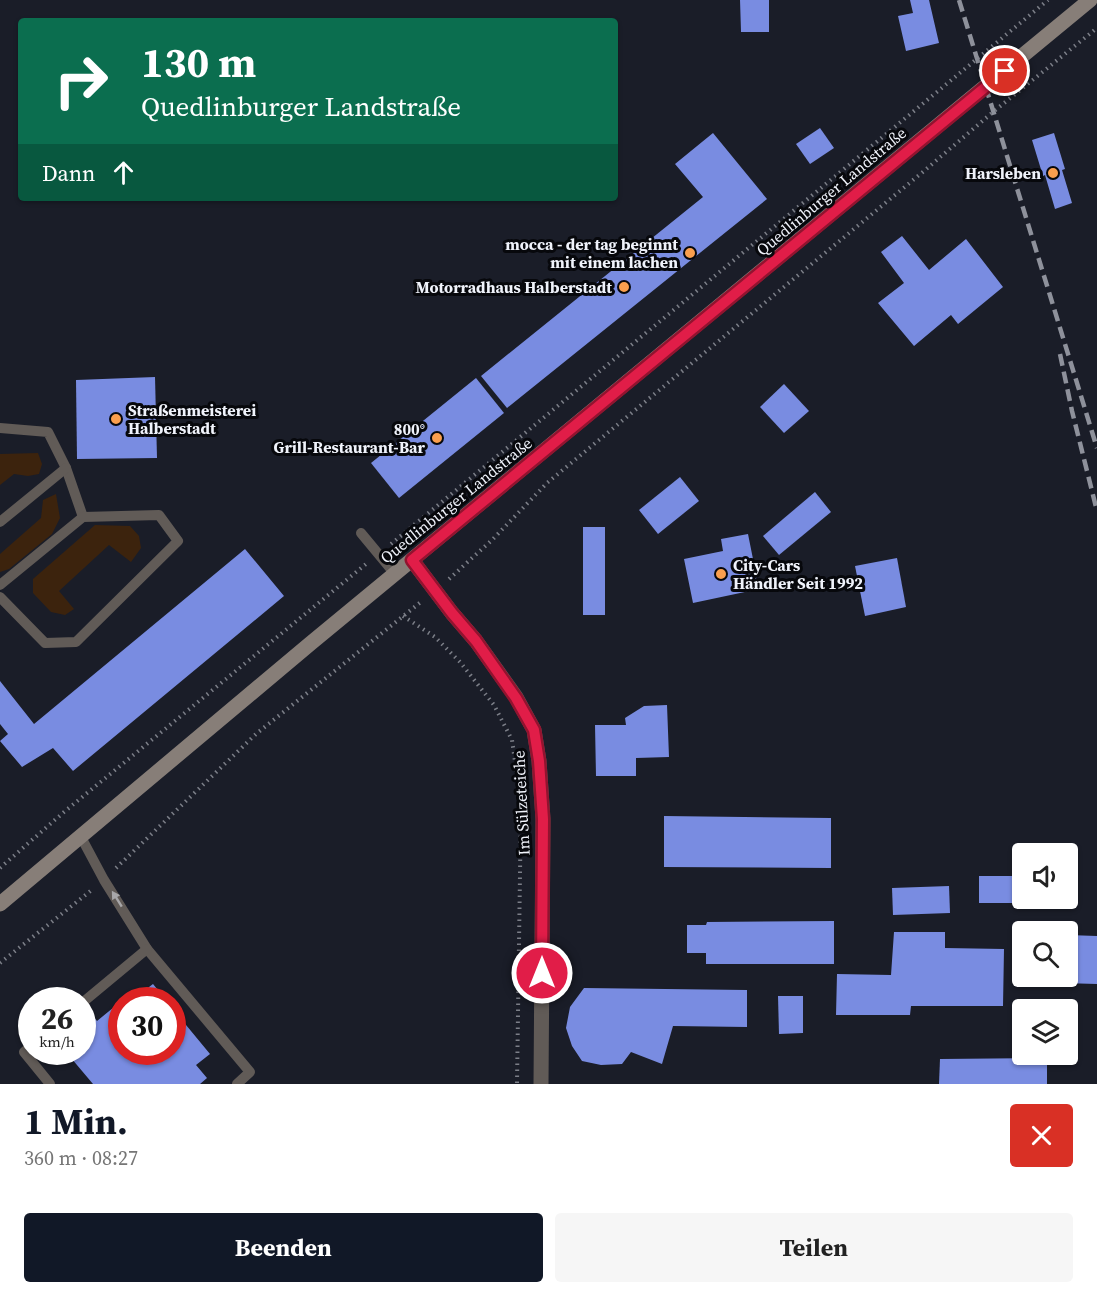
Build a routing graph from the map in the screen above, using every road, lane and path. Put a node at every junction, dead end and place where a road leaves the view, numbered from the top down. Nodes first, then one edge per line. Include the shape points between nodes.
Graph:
1 (1048, 0) edge
2 (1090, 0) edge
3 (1097, 28) edge
4 (0, 428) edge
5 (66, 468) junction
6 (83, 517) junction
7 (0, 522) edge
8 (361, 532) dead end
9 (379, 555) junction
10 (412, 560) junction
11 (395, 574) junction
12 (0, 585) edge
13 (436, 590) junction
14 (0, 597) edge
15 (403, 616) junction
16 (81, 837) junction
17 (0, 868) edge
18 (104, 880) junction
19 (0, 904) edge
20 (147, 949) junction
21 (0, 963) edge
22 (96, 991) edge
23 (35, 1065) edge
24 (50, 1084) edge
25 (237, 1084) edge
26 (517, 1084) edge
27 (541, 1084) edge

1 - 9 path
2 - 10 main road, Quedlinburger Landstraße
3 - 13 path via 547,483
4 - 5 lane via 48,432
5 - 6 lane
5 - 7 lane
6 - 12 lane
6 - 14 lane via 159,515 178,541 76,642 45,643
8 - 9 lane
9 - 11 lane
9 - 17 path
10 - 11 main road, Quedlinburger Landstraße
10 - 13 street, Im Sülzeteiche
11 - 16 main road, Quedlinburger Landstraße
13 - 15 path
13 - 27 street, Im Sülzeteiche via 516,698 534,730 537,744 543,819
15 - 18 path via 256,734
15 - 26 path via 435,637 460,662 494,705 512,740 521,804
16 - 18 lane
16 - 19 main road, Quedlinburger Landstraße
20 -> 18 lane
18 - 21 path
20 - 22 lane
20 - 25 lane via 250,1072
23 - 24 lane

